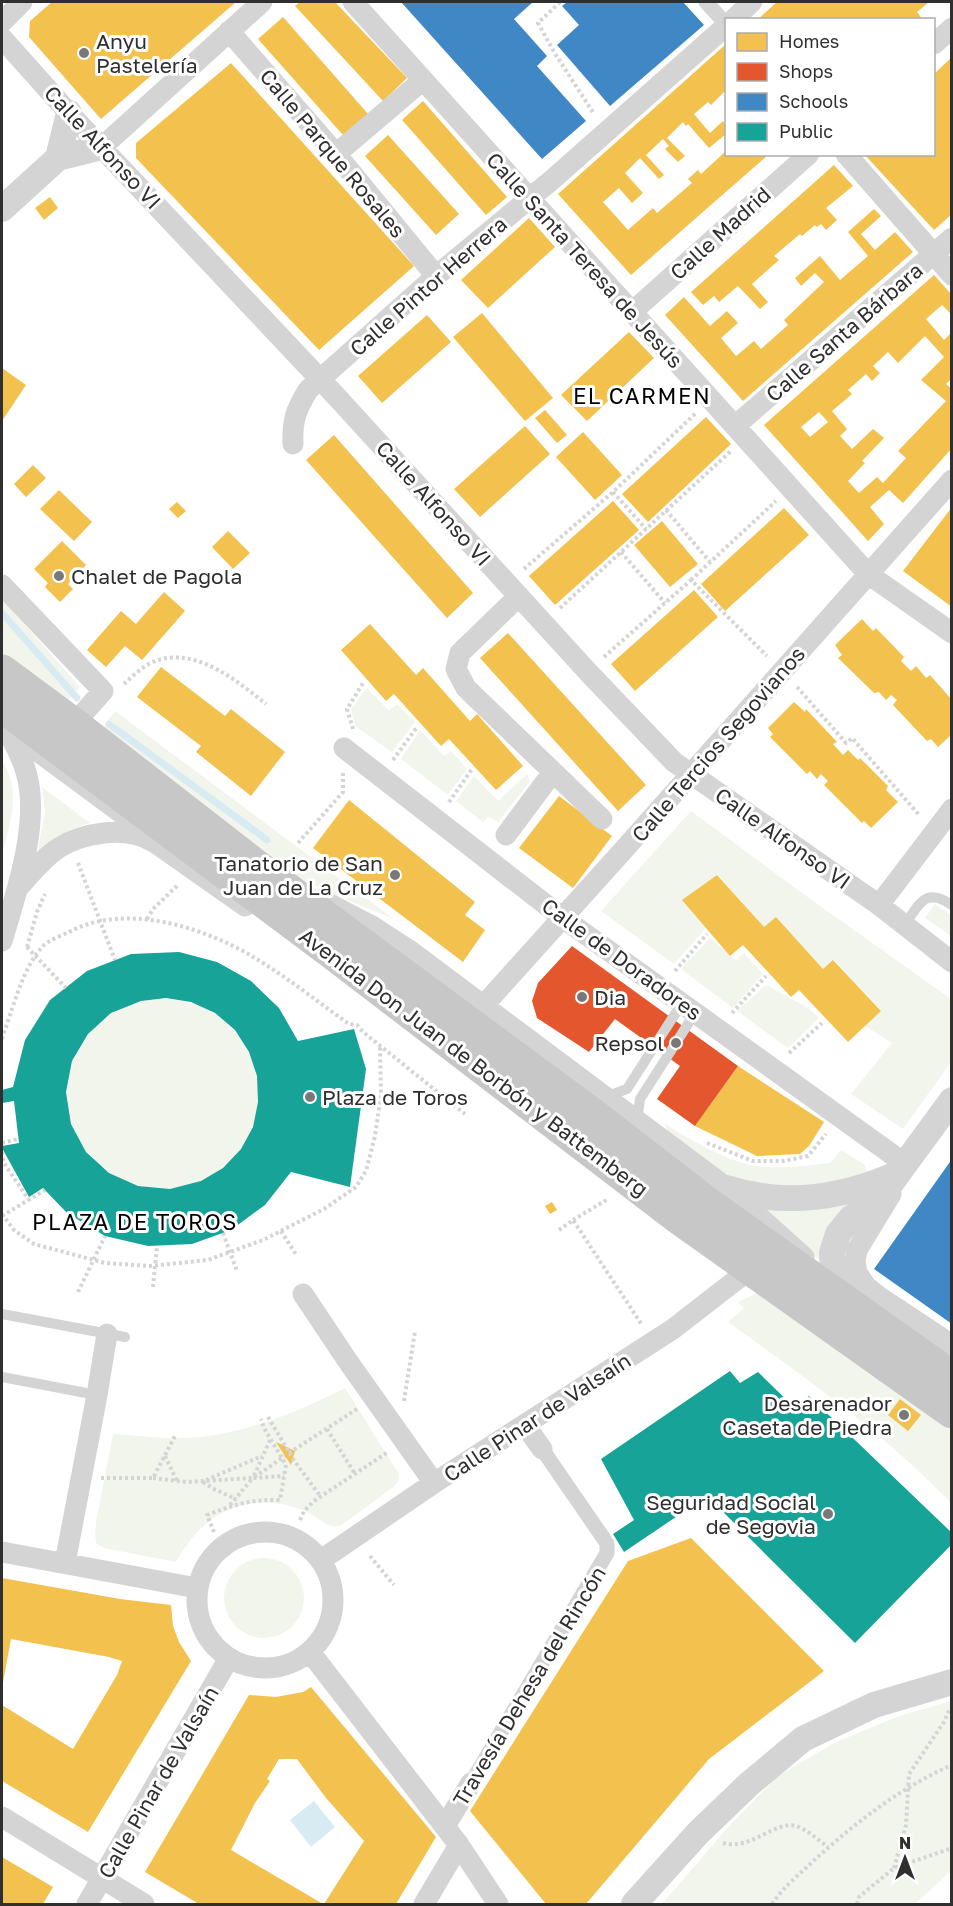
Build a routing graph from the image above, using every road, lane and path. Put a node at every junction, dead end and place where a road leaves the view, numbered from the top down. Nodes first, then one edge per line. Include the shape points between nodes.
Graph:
1 (22, 2) edge
2 (262, 2) edge
3 (353, 2) edge
4 (560, 2) edge
5 (706, 2) edge
6 (752, 2) edge
7 (735, 18) edge
8 (2, 22) edge
9 (725, 24) edge
10 (725, 26) edge
11 (951, 28) edge
12 (229, 31) junction
13 (2, 38) edge
14 (935, 42) edge
15 (423, 80) junction
16 (69, 113) junction
17 (599, 122) dead end
18 (102, 147) junction
19 (336, 154) junction
20 (807, 156) edge
21 (848, 156) edge
22 (58, 158) junction
23 (531, 198) junction
24 (2, 208) edge
25 (951, 238) edge
26 (933, 255) junction
27 (951, 275) edge
28 (436, 276) junction
29 (632, 312) junction
30 (321, 379) junction
31 (711, 399) junction
32 (740, 432) junction
33 (293, 444) dead end
34 (951, 480) edge
35 (790, 487) junction
36 (613, 492) junction
37 (666, 510) junction
38 (646, 529) junction
39 (621, 552) junction
40 (710, 562) junction
41 (868, 574) junction
42 (691, 580) junction
43 (2, 585) edge
44 (514, 590) junction
45 (665, 603) junction
46 (544, 623) junction
47 (951, 633) edge
48 (2, 671) edge
49 (782, 671) junction
50 (588, 672) junction
51 (363, 683) dead end
52 (118, 688) dead end
53 (43, 703) junction
54 (266, 704) dead end
55 (2, 706) edge
56 (80, 717) junction
57 (417, 727) dead end
58 (7, 731) edge
59 (349, 739) joint
60 (110, 752) junction
61 (385, 755) dead end
62 (472, 769) dead end
63 (553, 772) junction
64 (692, 774) junction
65 (343, 792) dead end
66 (905, 799) dead end
67 (457, 809) dead end
68 (951, 809) edge
69 (602, 819) dead end
70 (506, 834) dead end
71 (143, 836) junction
72 (298, 843) dead end
73 (75, 856) dead end
74 (259, 868) junction
75 (182, 881) dead end
76 (17, 889) junction
77 (46, 892) dead end
78 (951, 904) edge
79 (879, 905) junction
80 (564, 918) junction
81 (147, 919) junction
82 (100, 920) junction
83 (904, 925) junction
84 (303, 932) junction
85 (4, 933) edge
86 (27, 947) junction
87 (35, 956) junction
88 (115, 960) dead end
89 (951, 962) edge
90 (675, 971) dead end
91 (766, 976) dead end
92 (684, 978) dead end
93 (66, 988) dead end
94 (483, 1006) junction
95 (689, 1007) junction
96 (741, 1020) dead end
97 (822, 1023) dead end
98 (2, 1039) edge
99 (380, 1047) junction
100 (779, 1047) dead end
101 (605, 1097) junction
102 (951, 1100) edge
103 (465, 1114) dead end
104 (840, 1117) junction
105 (637, 1121) junction
106 (18, 1139) dead end
107 (698, 1140) dead end
108 (2, 1143) edge
109 (2, 1152) edge
110 (901, 1168) junction
111 (728, 1188) junction
112 (45, 1190) dead end
113 (608, 1199) dead end
114 (29, 1200) junction
115 (2, 1216) edge
116 (573, 1220) junction
117 (559, 1230) dead end
118 (281, 1231) junction
119 (223, 1233) dead end
120 (105, 1236) dead end
121 (157, 1246) dead end
122 (230, 1252) junction
123 (297, 1256) dead end
124 (92, 1261) junction
125 (155, 1266) junction
126 (749, 1270) junction
127 (237, 1271) dead end
128 (153, 1287) dead end
129 (78, 1292) dead end
130 (303, 1294) dead end
131 (850, 1305) junction
132 (2, 1314) edge
133 (415, 1331) dead end
134 (116, 1336) joint
135 (653, 1342) junction
136 (951, 1345) edge
137 (2, 1377) edge
138 (951, 1377) edge
139 (98, 1395) junction
140 (363, 1405) dead end
141 (403, 1405) dead end
142 (951, 1412) edge
143 (268, 1417) dead end
144 (261, 1419) dead end
145 (525, 1425) junction
146 (327, 1429) junction
147 (176, 1434) dead end
148 (270, 1439) junction
149 (542, 1449) joint
150 (391, 1450) dead end
151 (164, 1456) junction
152 (263, 1456) junction
153 (285, 1456) junction
154 (355, 1474) junction
155 (284, 1476) junction
156 (98, 1478) dead end
157 (153, 1478) junction
158 (253, 1478) junction
159 (177, 1481) junction
160 (202, 1481) junction
161 (434, 1483) junction
162 (321, 1497) junction
163 (236, 1498) junction
164 (230, 1506) junction
165 (300, 1520) dead end
166 (214, 1532) dead end
167 (2, 1552) edge
168 (370, 1556) dead end
169 (321, 1560) junction
170 (65, 1563) junction
171 (394, 1585) dead end
172 (197, 1588) junction
173 (310, 1652) junction
174 (229, 1658) junction
175 (951, 1682) edge
176 (951, 1705) edge
177 (951, 1765) edge
178 (471, 1783) joint
179 (908, 1788) junction
180 (2, 1817) edge
181 (445, 1826) junction
182 (698, 1833) junction
183 (459, 1845) junction
184 (828, 1847) junction
185 (951, 1848) edge
186 (894, 1868) junction
187 (102, 1879) junction
188 (87, 1905) edge
189 (144, 1905) edge
190 (424, 1905) edge
191 (498, 1905) edge
192 (634, 1905) edge
193 (771, 1905) edge
194 (857, 1905) edge

1 - 8 street
2 - 12 street
3 - 15 street, Calle Santa Teresa de Jesús
4 - 17 path via 538,23
5 - 9 street
6 - 7 street
10 - 23 street, Calle Pintor Herrera
11 - 14 street
12 - 18 street
12 - 19 street, Calle Parque Rosales
13 - 16 street, Calle Alfonso VI
15 - 19 street
15 - 23 street, Calle Santa Teresa de Jesús
16 - 18 street, Calle Alfonso VI
16 - 22 street
18 - 22 street
18 - 30 street, Calle Alfonso VI
19 - 28 street, Calle Parque Rosales
20 - 29 street, Calle Madrid
21 - 26 street
22 - 24 street
23 - 28 street, Calle Pintor Herrera
23 - 29 street, Calle Santa Teresa de Jesús
25 - 26 street, Calle Santa Bárbara
26 - 27 street
26 - 32 street, Calle Santa Bárbara
28 - 30 street, Calle Pintor Herrera
29 - 31 street, Calle Santa Teresa de Jesús
30 - 33 street, Calle Pintor Herrera via 297,407
30 - 44 street, Calle Alfonso VI
31 - 32 street, Calle Santa Teresa de Jesús
31 - 36 path
32 - 35 street, Calle Santa Teresa de Jesús
32 - 37 path
34 - 41 street, Calle Tercios Segovianos
35 - 40 path
35 - 41 street, Calle Santa Teresa de Jesús
36 - 38 path
36 - 44 path
37 - 38 path
37 - 40 path
38 - 39 path
39 - 45 path
39 - 46 path
40 - 42 path
41 - 47 street, Calle Santa Teresa de Jesús
41 - 49 street, Calle Tercios Segovianos
42 - 45 path
42 - 49 path
43 - 56 street via 103,691
44 - 46 street, Calle Alfonso VI
44 - 63 street via 460,653 456,669 466,688
45 - 50 path
46 - 50 street, Calle Alfonso VI
48 - 53 main road, Avenida Don Juan de Borbón y Battemberg
49 - 64 street, Calle Tercios Segovianos
49 - 66 path via 846,742 852,738
50 - 64 street, Calle Alfonso VI via 674,762
51 - 59 path via 347,709
52 - 54 path via 158,660 184,659 214,668
53 - 56 lane, Avenida Don Juan de Borbón y Battemberg via 63,707
53 - 60 main road, Avenida Don Juan de Borbón y Battemberg
55 - 84 main road, Avenida Don Juan de Borbón y Battemberg
56 - 60 lane, Avenida Don Juan de Borbón y Battemberg
57 - 61 path via 393,760
58 - 71 lane
58 - 76 street via 27,774 31,798
59 - 80 street, Calle de Doradores
60 - 74 main road, Avenida Don Juan de Borbón y Battemberg
62 - 67 path via 448,802
63 - 69 street
63 - 70 street
64 - 79 street, Calle Alfonso VI
64 - 80 street, Calle Tercios Segovianos
65 - 72 path
68 - 79 street
71 - 76 street via 108,832 75,838 45,859
71 - 84 street via 261,916
73 - 82 path
74 - 94 street, Avenida Don Juan de Borbón y Battemberg via 372,926
74 - 131 main road, Avenida Don Juan de Borbón y Battemberg via 711,1206
75 - 81 path
76 - 85 street
77 - 86 path
78 - 83 lane via 930,896
79 - 83 street, Calle Alfonso VI
80 - 94 street, Calle Tercios Segovianos
80 - 95 street, Calle de Doradores
81 - 82 path
81 - 99 path via 209,935 255,958 357,1025
82 - 87 path via 85,923 43,946
82 - 88 path
83 - 89 street, Calle Alfonso VI
84 - 126 main road, Avenida Don Juan de Borbón y Battemberg
85 - 86 path
86 - 87 path
87 - 93 path
87 - 98 path
90 - 92 path
91 - 96 path via 732,1013
94 - 101 street, Avenida Don Juan de Borbón y Battemberg
95 - 101 lane via 675,1014 627,1089
95 - 104 street, Calle de Doradores
95 - 105 lane via 688,1024 640,1099
97 - 100 path via 788,1054
99 - 103 path
99 - 118 path via 381,1095 366,1171 356,1187
101 - 105 street, Avenida Don Juan de Borbón y Battemberg
102 - 110 street
104 - 107 path via 808,1156 783,1161 753,1161
104 - 110 street, Calle de Doradores
105 - 111 street, Avenida Don Juan de Borbón y Battemberg
106 - 108 path
109 - 114 path via 4,1163
110 - 111 street via 872,1185 819,1198 749,1195
110 - 131 street via 879,1198 844,1225 833,1245 833,1271
110 - 136 street via 889,1200 857,1250 857,1273 878,1296
111 - 131 street, Avenida Don Juan de Borbón y Battemberg
112 - 114 path
113 - 116 path
114 - 115 path
115 - 124 path via 34,1244
116 - 117 path
116 - 135 path
118 - 122 path
118 - 123 path
119 - 122 path
120 - 124 path
121 - 125 path
122 - 125 path via 208,1260
122 - 127 path
124 - 125 path
124 - 129 path
125 - 128 path
126 - 135 street, Calle Pinar de Valsaín
126 - 142 main road, Avenida Don Juan de Borbón y Battemberg
130 - 161 street
131 - 138 main road, Avenida Don Juan de Borbón y Battemberg
132 - 134 lane
133 - 141 path
134 - 139 street
135 - 145 street, Calle Pinar de Valsaín
137 - 139 lane
139 - 170 street
140 - 146 path
143 - 153 path
144 - 148 path
145 - 149 street, Travesía Dehesa del Rincón
145 - 161 street, Calle Pinar de Valsaín
146 - 153 path
146 - 154 path
147 - 151 path
148 - 152 path
148 - 153 path
149 - 178 street, Travesía Dehesa del Rincón via 604,1539 607,1553
150 - 154 path
151 - 157 path
151 - 159 path
152 - 158 path
152 - 160 path
153 - 155 path
153 - 158 path
153 - 162 path
154 - 162 path
155 - 158 path
155 - 164 path via 279,1500 258,1499
156 - 157 path
157 - 159 path
158 - 160 path
158 - 163 path
159 - 160 path
160 - 163 path
161 - 169 street, Calle Pinar de Valsaín
162 - 165 path via 304,1511
163 - 164 path
164 - 166 path via 205,1515
167 - 170 street
168 - 171 path
169 - 172 street via 309,1547 277,1532 241,1536 212,1556
169 - 173 street via 334,1601 328,1629
170 - 172 street
172 - 174 street via 196,1605 203,1628 216,1648
173 - 174 street via 296,1662 262,1669
173 - 181 street
174 - 187 street, Calle Pinar de Valsaín
175 - 182 street via 874,1705 803,1739
176 - 179 path via 909,1774
177 - 179 path
178 - 181 street, Travesía Dehesa del Rincón
179 - 184 path
179 - 186 path via 906,1825
180 - 187 street
181 - 183 street
182 - 184 path via 729,1845 742,1845 793,1825
182 - 192 street
183 - 190 street
183 - 191 street
184 - 193 path
185 - 186 path
186 - 194 path via 859,1897
187 - 188 street, Calle Pinar de Valsaín
187 - 189 street

